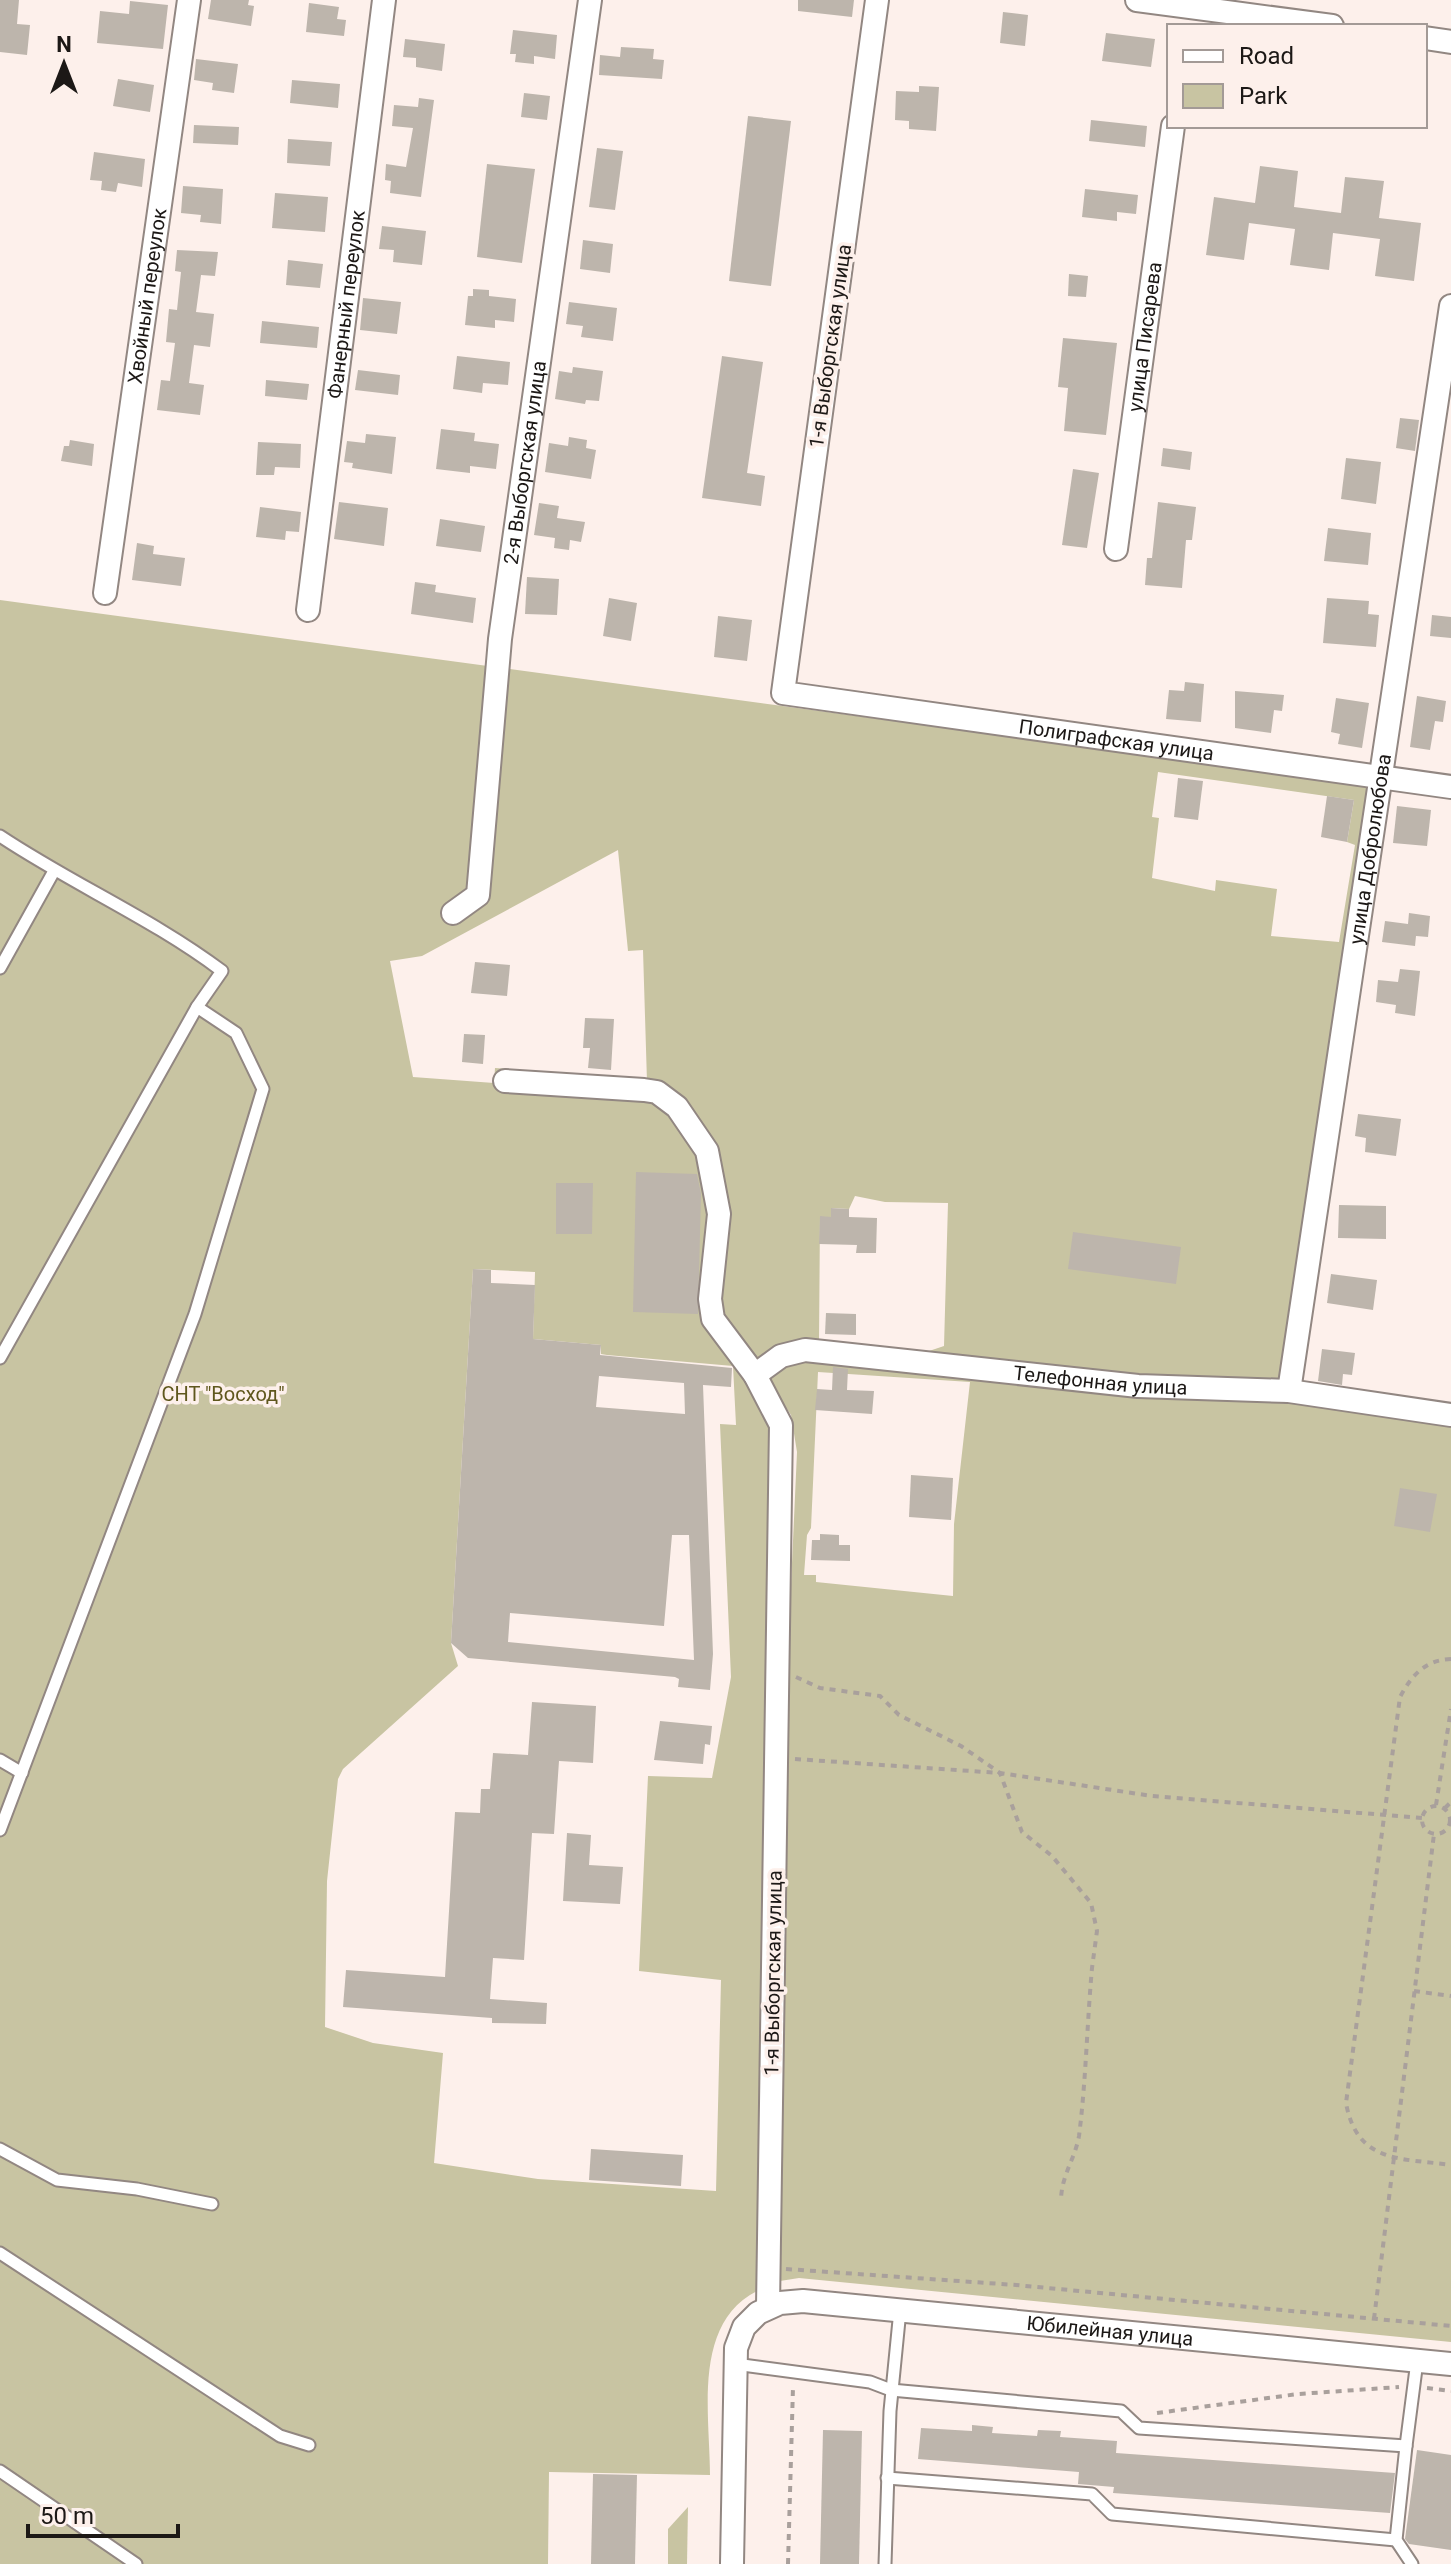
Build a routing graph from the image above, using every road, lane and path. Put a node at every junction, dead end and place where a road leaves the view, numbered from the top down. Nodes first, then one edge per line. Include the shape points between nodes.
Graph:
1 (189, 0) edge
2 (384, 0) edge
3 (590, 0) edge
4 (877, 0) edge
5 (1137, 0) edge
6 (1188, 11) edge
7 (1313, 24) edge
8 (1427, 38) edge
9 (1451, 42) edge
10 (1173, 128) edge
11 (1451, 306) edge
12 (1116, 549) dead end
13 (105, 593) dead end
14 (308, 610) dead end
15 (783, 693) joint
16 (1383, 780) junction
17 (1451, 787) edge
18 (0, 836) edge
19 (54, 871) junction
20 (453, 913) dead end
21 (0, 968) edge
22 (197, 1007) junction
23 (505, 1081) dead end
24 (0, 1358) edge
25 (755, 1375) junction
26 (1289, 1391) junction
27 (1451, 1415) edge
28 (1451, 1659) edge
29 (780, 1673) junction
30 (1451, 1709) edge
31 (776, 1758) junction
32 (0, 1760) edge
33 (22, 1773) junction
34 (1000, 1773) junction
35 (1451, 1802) edge
36 (1436, 1805) junction
37 (1445, 1808) junction
38 (1383, 1815) junction
39 (1422, 1818) junction
40 (1451, 1821) edge
41 (0, 1830) edge
42 (1434, 1834) junction
43 (1414, 1991) junction
44 (1451, 1996) edge
45 (0, 2149) edge
46 (1394, 2157) junction
47 (1451, 2165) edge
48 (1061, 2201) dead end
49 (212, 2204) dead end
50 (0, 2253) edge
51 (768, 2268) junction
52 (768, 2307) junction
53 (901, 2309) junction
54 (1374, 2319) junction
55 (1451, 2326) edge
56 (1417, 2361) junction
57 (734, 2364) junction
58 (1451, 2364) edge
59 (793, 2373) junction
60 (1412, 2386) junction
61 (891, 2390) junction
62 (1451, 2391) edge
63 (1127, 2417) junction
64 (309, 2445) dead end
65 (1406, 2446) junction
66 (0, 2471) edge
67 (887, 2478) junction
68 (1396, 2540) junction
69 (136, 2564) edge
70 (732, 2564) edge
71 (788, 2564) edge
72 (885, 2564) edge
73 (1412, 2564) edge

1 - 13 street, Хвойный переулок
2 - 14 street, Фанерный переулок
3 - 20 street, 2-я Выборгская улица via 500,639 478,895
4 - 15 street, 1-я Выборгская улица
5 - 6 street
6 - 7 street
8 - 9 street
10 - 12 street, улица Писарева
11 - 16 street, улица Добролюбова
15 - 16 street, Полиграфская улица
16 - 17 street, Полиграфская улица
16 - 26 street, улица Добролюбова
18 - 19 lane
19 - 21 lane
19 - 22 lane via 185,943 222,971
22 - 24 lane
22 - 33 lane via 236,1033 263,1089 195,1314
23 - 25 street, 1-я Выборгская улица via 644,1090 657,1092 677,1107 707,1151 717,1189 713,1319
25 - 26 street, Телефонная улица via 781,1356 805,1350 1138,1386
25 - 29 street, 1-я Выборгская улица via 777,1413 782,1439
26 - 27 street, Телефонная улица
28 - 38 path via 1418,1671 1400,1697
29 - 31 street, 1-я Выборгская улица
29 - 34 path via 820,1688 880,1696 899,1715
30 - 36 path
31 - 34 path
31 - 51 street, 1-я Выборгская улица
32 - 33 lane
33 - 41 lane
34 - 38 path via 1152,1796
34 - 48 path via 1022,1832 1052,1856 1091,1903 1097,1931 1078,2140 1066,2167
35 - 37 path
36 - 37 path
36 - 39 path
37 - 40 path
38 - 39 path
38 - 46 path via 1346,2103 1357,2136 1369,2148
39 - 42 path
40 - 42 path via 1445,1831
42 - 43 path
43 - 44 path
43 - 46 path
45 - 49 lane via 57,2180
46 - 47 path
46 - 54 path
50 - 64 lane via 280,2436
51 - 52 street, 1-я Выборгская улица
51 - 54 path
52 - 53 street, Юбилейная улица via 803,2301
52 - 57 street via 744,2327
53 - 56 street, Юбилейная улица
53 - 61 lane
54 - 55 path
56 - 58 street, Юбилейная улица
56 - 60 lane
57 - 59 lane
57 - 70 street
59 - 61 lane via 870,2382
59 - 71 path
60 - 62 path
60 - 63 path via 1298,2394
60 - 65 lane
61 - 63 lane via 1121,2411
61 - 67 lane
63 - 65 lane via 1139,2428
65 - 68 lane
66 - 69 lane
67 - 68 lane via 1092,2494 1112,2514
67 - 72 lane
68 - 73 lane

